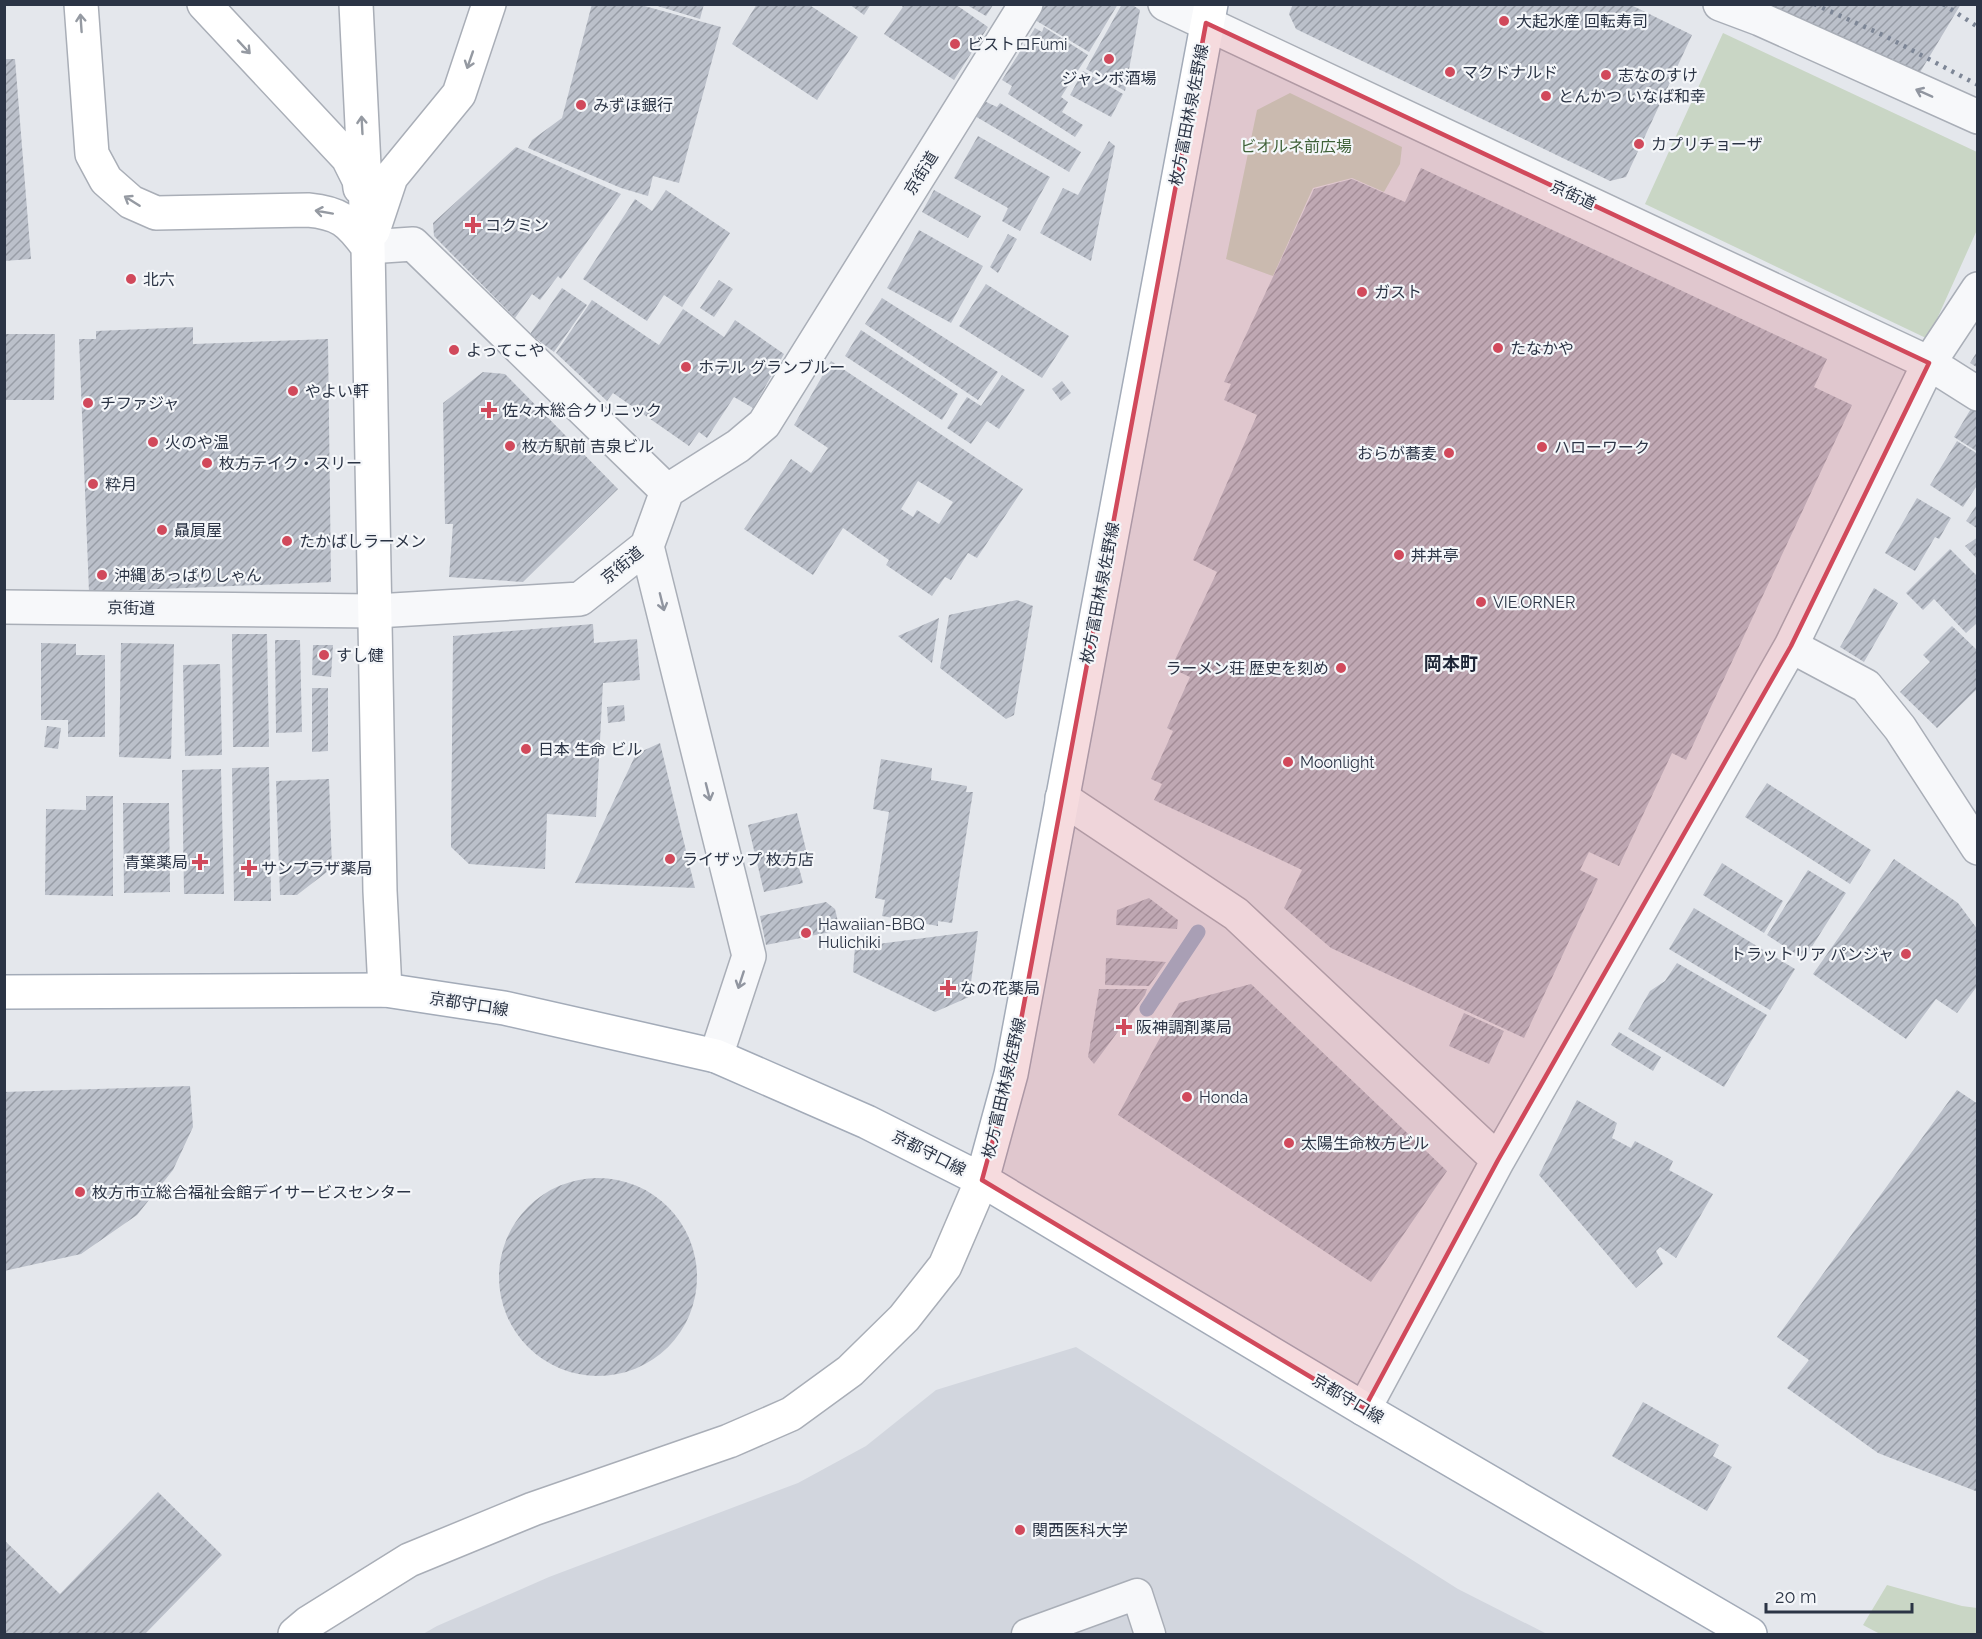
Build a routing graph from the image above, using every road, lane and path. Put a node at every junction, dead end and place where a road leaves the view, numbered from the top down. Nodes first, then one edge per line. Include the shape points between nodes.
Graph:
1 (81, 4) edge
2 (204, 4) edge
3 (356, 4) edge
4 (489, 4) edge
5 (1026, 4) edge
6 (1165, 4) edge
7 (1720, 4) edge
8 (1209, 14) edge
9 (1977, 117) edge
10 (368, 247) junction
11 (1977, 289) edge
12 (1929, 363) junction
13 (1977, 394) edge
14 (667, 491) junction
15 (647, 546) junction
16 (4, 607) edge
17 (376, 611) junction
18 (1791, 646) junction
19 (1062, 798) junction
20 (1977, 848) edge
21 (385, 990) junction
22 (4, 992) edge
23 (716, 1056) junction
24 (1498, 1160) junction
25 (982, 1180) junction
26 (1364, 1409) junction
27 (306, 1631) edge
28 (1027, 1635) edge
29 (1150, 1635) edge
30 (1750, 1635) edge

10 -> 1 main road via 353,226 331,212 156,213 131,202 106,180 92,154
2 -> 10 main road via 348,158 359,180
10 -> 3 main road
4 -> 10 main road via 459,94 391,177
5 - 14 street, 京街道 via 764,424 738,447
6 - 8 street, 京街道
9 -> 7 street
8 - 12 street, 京街道
8 - 19 main road, 枚方富田林泉佐野線
10 - 14 street via 413,244
10 - 17 main road
11 - 12 street
12 - 13 street, 京街道
12 - 18 street
14 - 15 street, 京街道
15 - 17 street, 京街道 via 580,599
15 -> 23 street via 749,956
16 - 17 street, 京街道
17 - 21 main road
18 - 20 street via 1866,686 1900,728
18 - 24 street
19 - 24 street via 1236,914
19 - 25 main road, 枚方富田林泉佐野線 via 1011,1074
21 - 22 main road, 京都守口線
21 - 23 main road, 京都守口線 via 504,1008
23 - 25 main road, 京都守口線 via 867,1122
24 - 26 street
25 - 26 main road, 京都守口線
25 - 27 main road, 枚方富田林泉佐野線 via 945,1266 904,1318 850,1371 790,1414 729,1441 533,1509 409,1560
26 - 30 main road, 京都守口線
28 - 29 lane via 1137,1594

